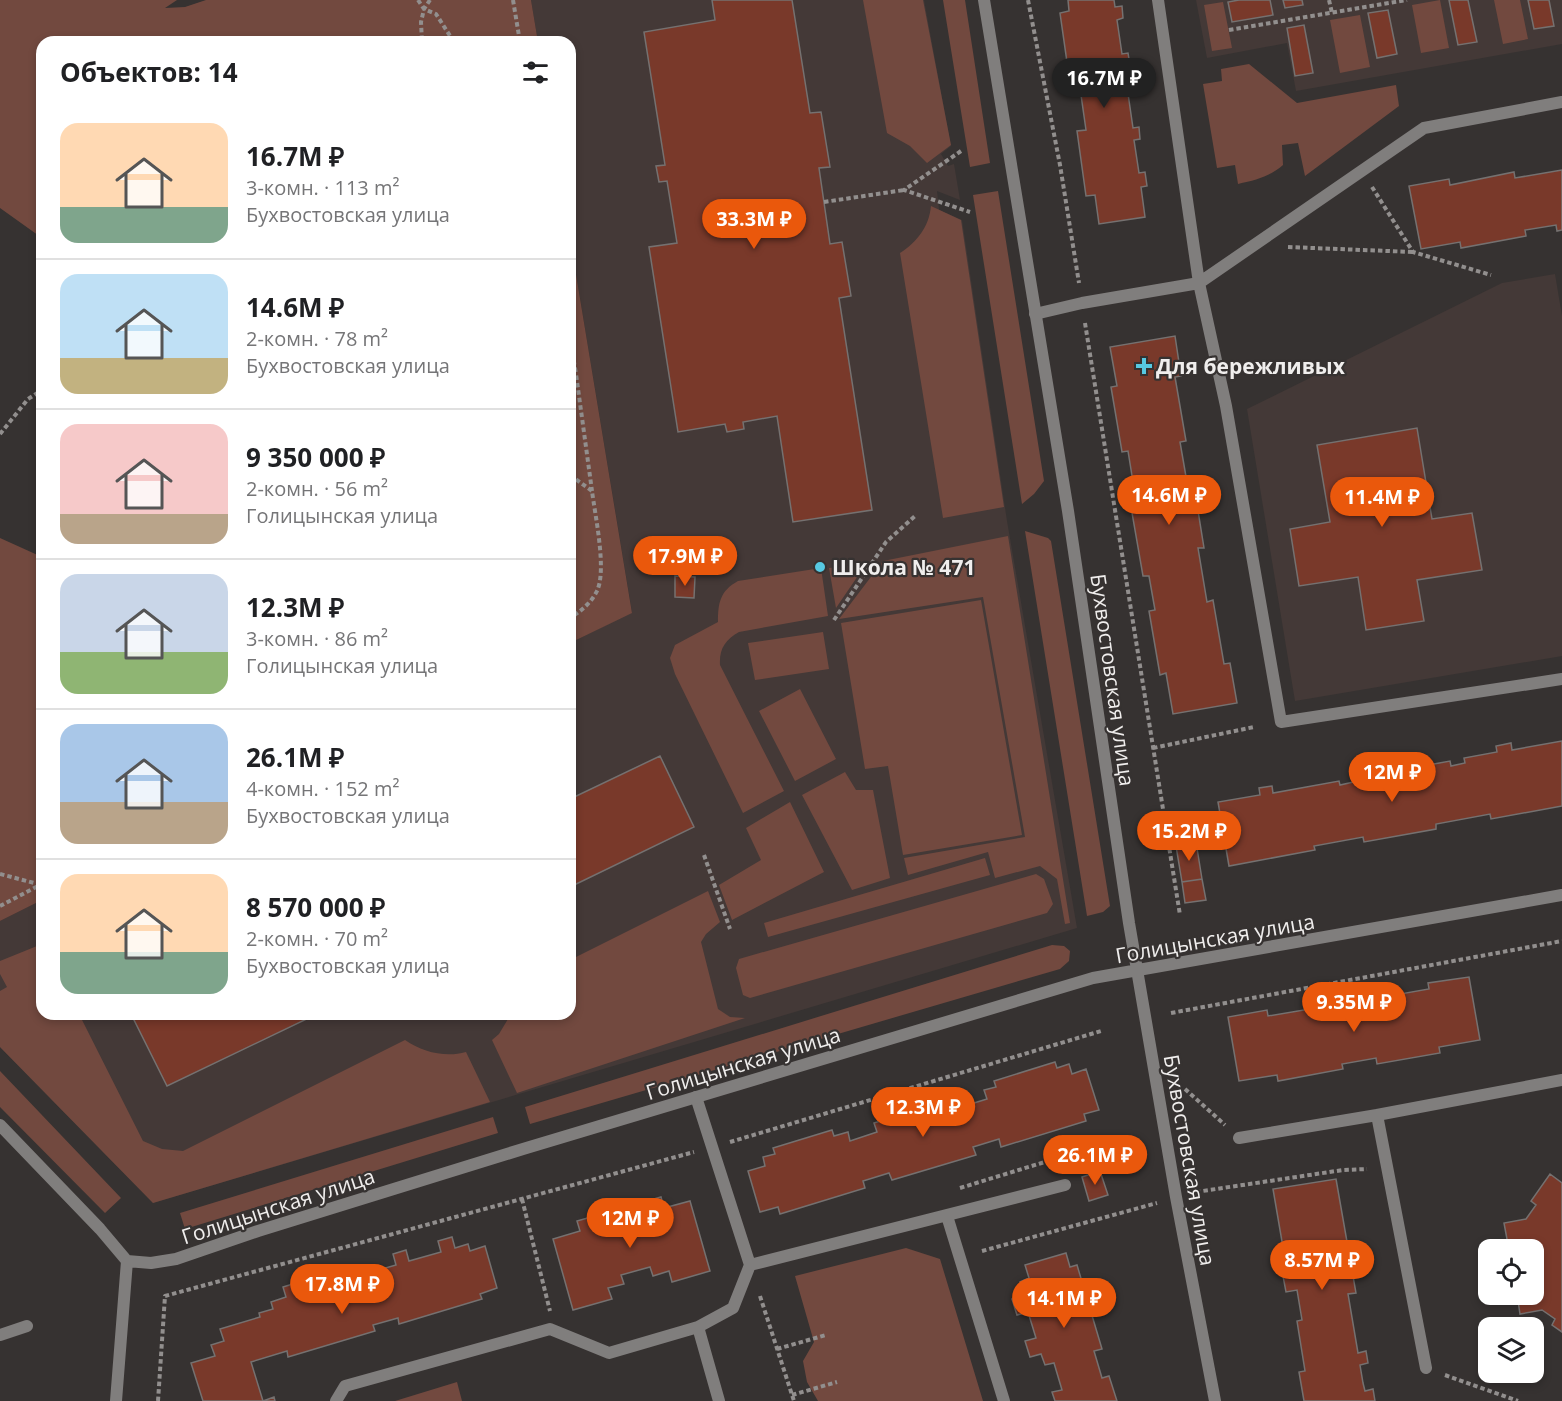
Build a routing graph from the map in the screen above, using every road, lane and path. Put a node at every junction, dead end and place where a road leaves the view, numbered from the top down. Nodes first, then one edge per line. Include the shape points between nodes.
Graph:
1 (418, 0) edge
2 (430, 0) edge
3 (513, 0) edge
4 (984, 0) edge
5 (1028, 0) edge
6 (1158, 0) edge
7 (1329, 0) edge
8 (1407, 0) edge
9 (424, 9) junction
10 (1332, 13) junction
11 (1229, 30) dead end
12 (422, 36) edge
13 (450, 36) edge
14 (519, 36) edge
15 (1562, 102) edge
16 (961, 151) dead end
17 (1370, 183) dead end
18 (904, 190) junction
19 (824, 202) dead end
20 (970, 212) dead end
21 (1285, 247) dead end
22 (1413, 252) junction
23 (1491, 275) dead end
24 (1199, 283) junction
25 (1082, 303) junction
26 (1035, 314) junction
27 (576, 374) edge
28 (36, 394) edge
29 (0, 434) edge
30 (576, 479) edge
31 (592, 491) junction
32 (915, 516) dead end
33 (576, 614) edge
34 (834, 620) dead end
35 (1562, 679) edge
36 (1254, 727) dead end
37 (1153, 748) junction
38 (704, 855) dead end
39 (0, 874) edge
40 (36, 883) edge
41 (36, 887) edge
42 (1562, 895) edge
43 (0, 906) edge
44 (1180, 915) dead end
45 (730, 929) dead end
46 (1562, 941) edge
47 (1137, 971) junction
48 (1171, 1013) dead end
49 (1101, 1030) dead end
50 (1562, 1080) edge
51 (1185, 1089) dead end
52 (696, 1097) junction
53 (1377, 1115) junction
54 (0, 1125) edge
55 (1239, 1137) joint
56 (1123, 1138) dead end
57 (730, 1141) junction
58 (711, 1148) junction
59 (734, 1152) dead end
60 (1065, 1185) dead end
61 (954, 1189) dead end
62 (522, 1198) junction
63 (947, 1216) junction
64 (127, 1261) junction
65 (750, 1265) junction
66 (27, 1326) dead end
67 (698, 1327) junction
68 (550, 1329) junction
69 (0, 1335) edge
70 (826, 1335) dead end
71 (777, 1349) junction
72 (1425, 1368) joint
73 (837, 1382) dead end
74 (792, 1395) junction
75 (116, 1401) edge
76 (158, 1401) edge
77 (336, 1401) edge
78 (719, 1401) edge
79 (794, 1401) edge
80 (1004, 1401) edge
81 (1215, 1401) edge
82 (1518, 1401) edge

1 - 9 path
2 - 9 path
3 - 14 path
4 - 26 street, Бухвостовская улица
5 - 25 path
6 - 24 street
7 - 10 path
8 - 10 path
9 - 12 path
9 - 13 path via 436,14
10 - 11 path
15 - 24 street via 1424,128
16 - 18 path
17 - 22 path
18 - 19 path
18 - 20 path
21 - 22 path
22 - 23 path
24 - 25 street
24 - 35 street via 1226,406 1281,722
25 - 26 street
25 - 37 path
26 - 47 street, Бухвостовская улица
27 - 31 path
28 - 29 path
30 - 31 path
31 - 33 path via 601,564 598,590
32 - 34 path via 886,542
36 - 37 path
37 - 44 path
38 - 45 path
39 - 40 path
41 - 43 path
42 - 47 street, Голицынская улица
46 - 48 path
47 - 52 street, Голицынская улица via 1093,978
47 - 81 street, Бухвостовская улица
49 - 57 path
50 - 53 street
51 - 55 path
52 - 58 street
52 - 64 street, Голицынская улица via 176,1259
53 - 55 street
53 - 72 street
54 - 64 street
56 - 61 path
57 - 58 path
57 - 59 path
58 - 62 path
58 - 65 street
60 - 63 street
62 - 68 path via 550,1310
62 - 76 path via 165,1296
63 - 65 street
63 - 80 street
64 - 75 street
65 - 67 street via 733,1308
65 - 71 path
66 - 69 street
67 - 68 street via 609,1353
67 - 78 street
68 - 77 street via 345,1386
70 - 71 path
71 - 74 path
72 - 82 path
73 - 74 path
74 - 79 path

